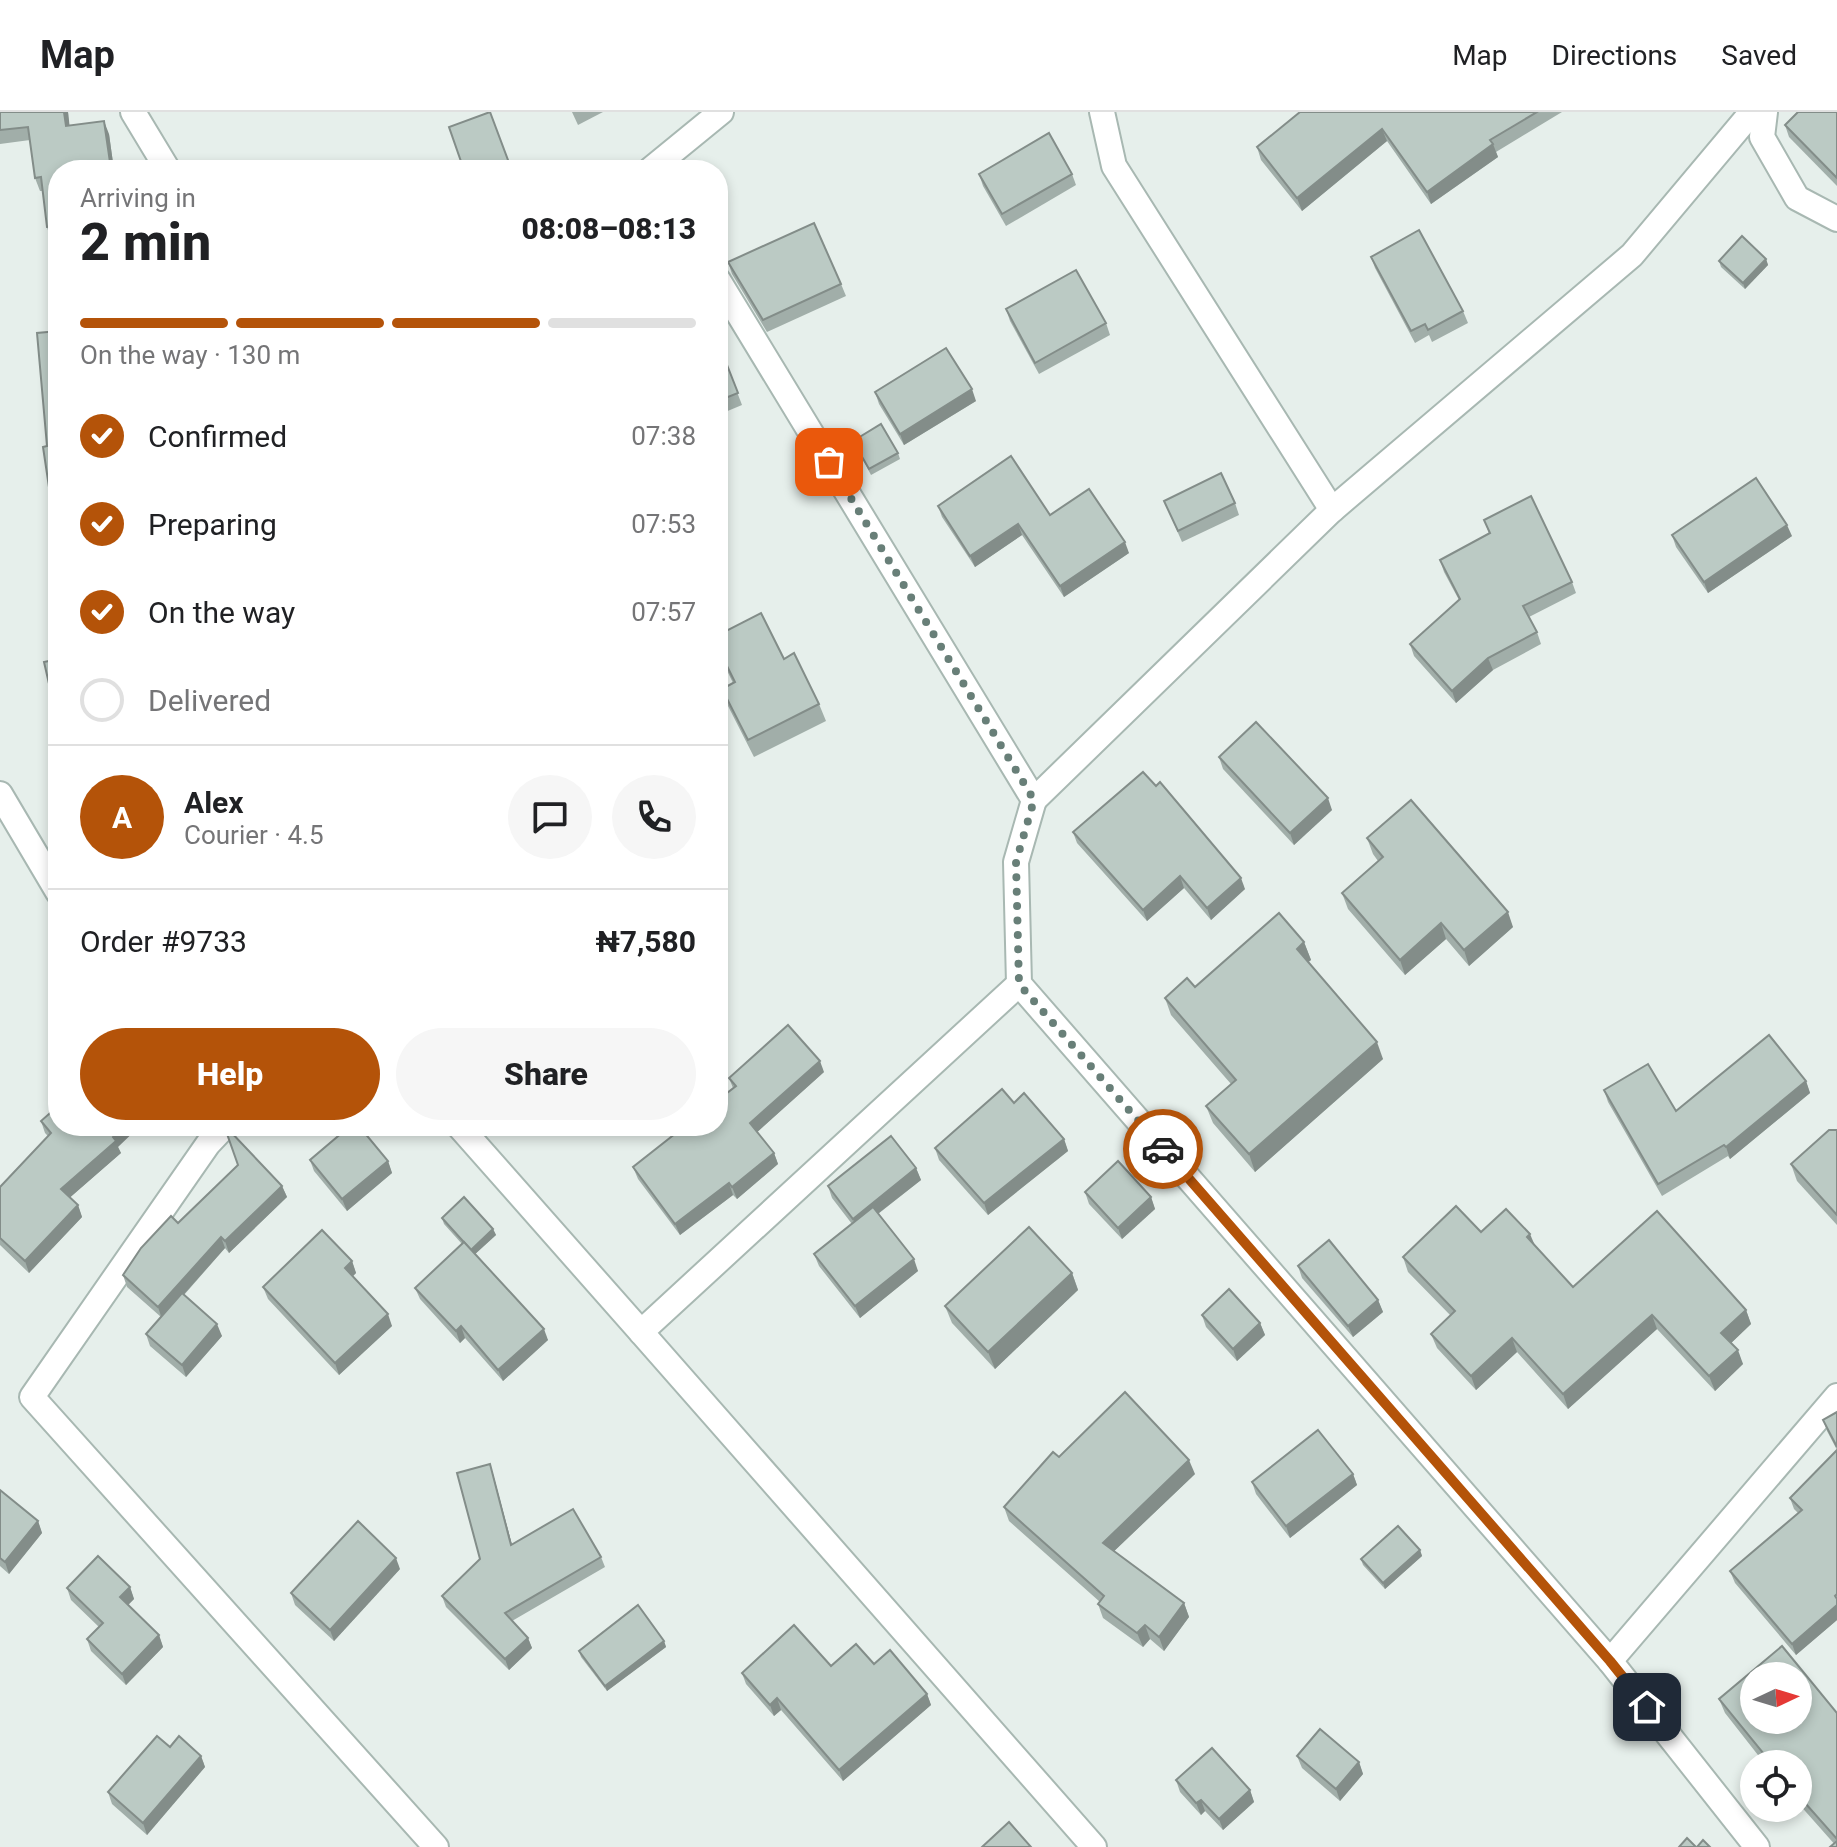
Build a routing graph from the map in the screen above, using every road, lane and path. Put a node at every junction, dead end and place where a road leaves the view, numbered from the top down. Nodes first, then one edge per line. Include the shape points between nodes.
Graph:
1 (133, 112) edge
2 (721, 112) edge
3 (1102, 112) edge
4 (1752, 112) edge
5 (1765, 112) edge
6 (162, 160) edge
7 (663, 160) edge
8 (1837, 219) edge
9 (728, 296) edge
10 (1332, 510) junction
11 (0, 794) edge
12 (1034, 800) junction
13 (48, 875) edge
14 (1019, 984) junction
15 (207, 1136) edge
16 (468, 1136) edge
17 (641, 1332) junction
18 (1837, 1396) edge
19 (1610, 1661) junction
20 (436, 1847) edge
21 (1094, 1847) edge
22 (1757, 1847) edge

1 - 6 street
2 - 7 street
3 - 10 street via 1114,166
4 - 10 street via 1632,255
5 - 8 street via 1762,137 1797,198
9 - 12 street
10 - 12 street
11 - 13 street
12 - 14 street via 1016,862
14 - 17 street
14 - 19 street
15 - 20 street via 32,1397
16 - 17 street
17 - 21 street
18 - 19 street
19 - 22 street

